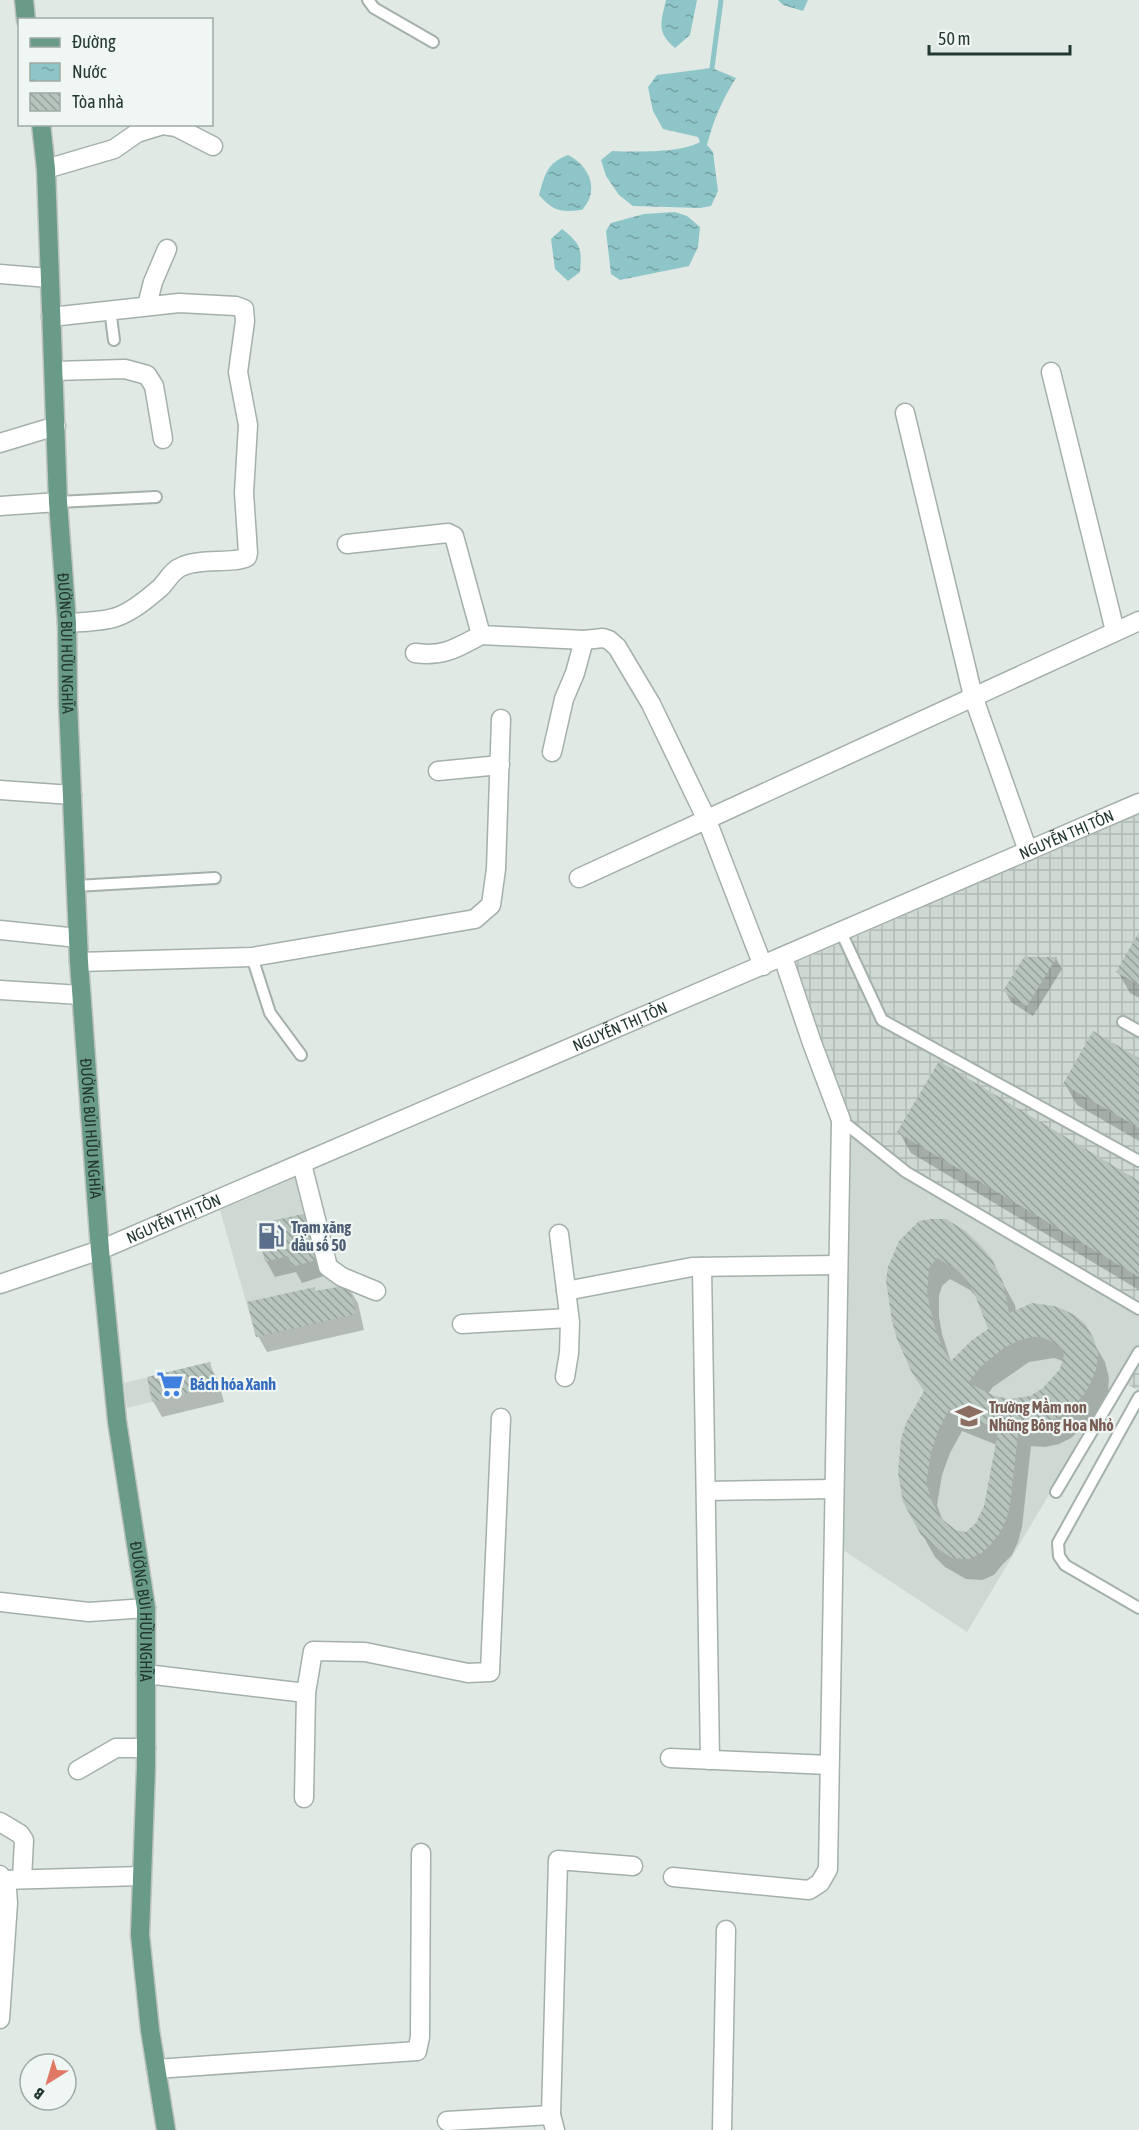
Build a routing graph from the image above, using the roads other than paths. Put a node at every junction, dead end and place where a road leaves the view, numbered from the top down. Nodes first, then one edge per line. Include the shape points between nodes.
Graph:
1 (24, 0) edge
2 (368, 0) edge
3 (26, 18) edge
4 (433, 42) dead end
5 (41, 126) edge
6 (160, 126) edge
7 (170, 126) edge
8 (213, 146) dead end
9 (46, 169) junction
10 (167, 249) dead end
11 (0, 274) edge
12 (49, 278) junction
13 (147, 305) junction
14 (110, 309) junction
15 (51, 317) junction
16 (114, 340) dead end
17 (54, 371) junction
18 (1051, 372) dead end
19 (905, 413) dead end
20 (56, 426) junction
21 (163, 439) dead end
22 (0, 443) edge
23 (156, 497) dead end
24 (58, 502) junction
25 (0, 506) edge
26 (347, 544) dead end
27 (1139, 621) edge
28 (67, 623) junction
29 (1115, 631) junction
30 (481, 635) junction
31 (584, 640) junction
32 (415, 653) dead end
33 (974, 696) junction
34 (501, 719) dead end
35 (552, 752) dead end
36 (500, 765) junction
37 (438, 771) dead end
38 (0, 790) edge
39 (72, 795) junction
40 (1139, 802) edge
41 (706, 818) junction
42 (1028, 851) junction
43 (215, 878) dead end
44 (579, 878) dead end
45 (76, 886) junction
46 (0, 930) edge
47 (841, 932) junction
48 (78, 938) junction
49 (252, 957) junction
50 (783, 957) junction
51 (79, 962) junction
52 (763, 966) junction
53 (0, 990) edge
54 (81, 995) junction
55 (1123, 1022) dead end
56 (1139, 1031) edge
57 (301, 1055) dead end
58 (842, 1120) junction
59 (1139, 1161) edge
60 (302, 1164) junction
61 (559, 1234) dead end
62 (100, 1250) junction
63 (838, 1265) junction
64 (702, 1266) junction
65 (0, 1284) edge
66 (566, 1291) junction
67 (376, 1292) dead end
68 (1139, 1309) edge
69 (569, 1318) junction
70 (462, 1324) dead end
71 (1139, 1352) edge
72 (565, 1377) dead end
73 (1139, 1397) edge
74 (501, 1418) dead end
75 (834, 1488) junction
76 (706, 1491) junction
77 (1056, 1492) dead end
78 (0, 1602) edge
79 (146, 1608) junction
80 (1139, 1608) edge
81 (146, 1674) junction
82 (306, 1693) junction
83 (146, 1748) junction
84 (670, 1758) dead end
85 (710, 1760) junction
86 (829, 1765) junction
87 (78, 1770) dead end
88 (304, 1798) dead end
89 (0, 1822) edge
90 (421, 1853) dead end
91 (633, 1866) dead end
92 (141, 1876) junction
93 (1, 1877) edge
94 (673, 1877) dead end
95 (22, 1879) junction
96 (726, 1930) dead end
97 (0, 2019) edge
98 (156, 2070) junction
99 (447, 2121) dead end
100 (553, 2122) edge
101 (166, 2130) edge
102 (722, 2130) edge

1 - 3 main road
2 - 4 lane via 374,8
5 - 9 main road, ĐƯỜNG BÙI HỮU NGHĨA
6 - 9 street via 137,133 114,148
7 - 8 street
9 - 12 main road, ĐƯỜNG BÙI HỮU NGHĨA
10 - 13 street
11 - 12 street
12 - 15 main road, ĐƯỜNG BÙI HỮU NGHĨA
13 - 14 street
13 - 28 street via 179,303 244,309 238,372 248,425 244,494 247,557 183,566 154,592 114,618
14 - 15 street
14 - 16 lane
15 - 17 main road, ĐƯỜNG BÙI HỮU NGHĨA
17 - 20 main road, ĐƯỜNG BÙI HỮU NGHĨA
17 - 21 street via 125,369 147,375 154,386
18 - 29 street
19 - 33 street
20 - 22 street
20 - 24 main road, ĐƯỜNG BÙI HỮU NGHĨA
23 - 24 lane
24 - 25 street
24 - 28 main road, ĐƯỜNG BÙI HỮU NGHĨA
26 - 30 street via 436,533 454,536
27 - 29 street
28 - 39 main road, ĐƯỜNG BÙI HỮU NGHĨA
29 - 33 street
30 - 31 street
30 - 32 street via 441,653
31 - 35 street via 564,699
31 - 41 street via 603,638 617,647 651,704
33 - 41 street
33 - 42 street
34 - 36 street
36 - 37 street
36 - 49 street via 491,905 475,919
38 - 39 street
39 - 45 main road, ĐƯỜNG BÙI HỮU NGHĨA
40 - 42 street, NGUYỄN THỊ TỒN
41 - 44 street
41 - 52 street
42 - 47 street, NGUYỄN THỊ TỒN
43 - 45 lane
45 - 48 main road, ĐƯỜNG BÙI HỮU NGHĨA
46 - 48 street
47 - 50 street, NGUYỄN THỊ TỒN
47 - 59 lane via 882,1020
48 - 51 main road, ĐƯỜNG BÙI HỮU NGHĨA
49 - 51 street
49 - 57 lane via 270,1013
50 - 52 street, NGUYỄN THỊ TỒN
50 - 58 street
51 - 54 main road, ĐƯỜNG BÙI HỮU NGHĨA
52 - 60 street, NGUYỄN THỊ TỒN
53 - 54 street
54 - 62 main road, ĐƯỜNG BÙI HỮU NGHĨA
55 - 56 lane
58 - 63 street
58 - 68 lane via 906,1172
60 - 62 street, NGUYỄN THỊ TỒN
60 - 67 street via 328,1268
61 - 66 street
62 - 65 street, NGUYỄN THỊ TỒN
62 - 79 main road, ĐƯỜNG BÙI HỮU NGHĨA via 117,1421
63 - 64 street
63 - 75 street
64 - 66 street
64 - 76 street
66 - 69 street
69 - 70 street
69 - 72 street
71 - 77 lane
73 - 80 lane via 1058,1543 1065,1565
74 - 82 street via 490,1672 468,1673 365,1652 313,1651
75 - 76 street
75 - 86 street
76 - 85 street
78 - 79 street via 89,1612
79 - 81 main road, ĐƯỜNG BÙI HỮU NGHĨA
81 - 82 street
81 - 83 main road, ĐƯỜNG BÙI HỮU NGHĨA
82 - 88 street
83 - 87 street via 116,1748
83 - 92 main road, ĐƯỜNG BÙI HỮU NGHĨA
84 - 85 street
85 - 86 street
86 - 94 street via 828,1869 816,1887 809,1890
89 - 95 street via 24,1840
90 - 98 street via 417,2051
91 - 100 street via 558,1860
92 - 95 street
92 - 98 main road, ĐƯỜNG BÙI HỮU NGHĨA via 140,1935
93 - 95 street
93 - 97 street via 8,1903
96 - 102 street
98 - 101 main road, ĐƯỜNG BÙI HỮU NGHĨA
99 - 100 street

